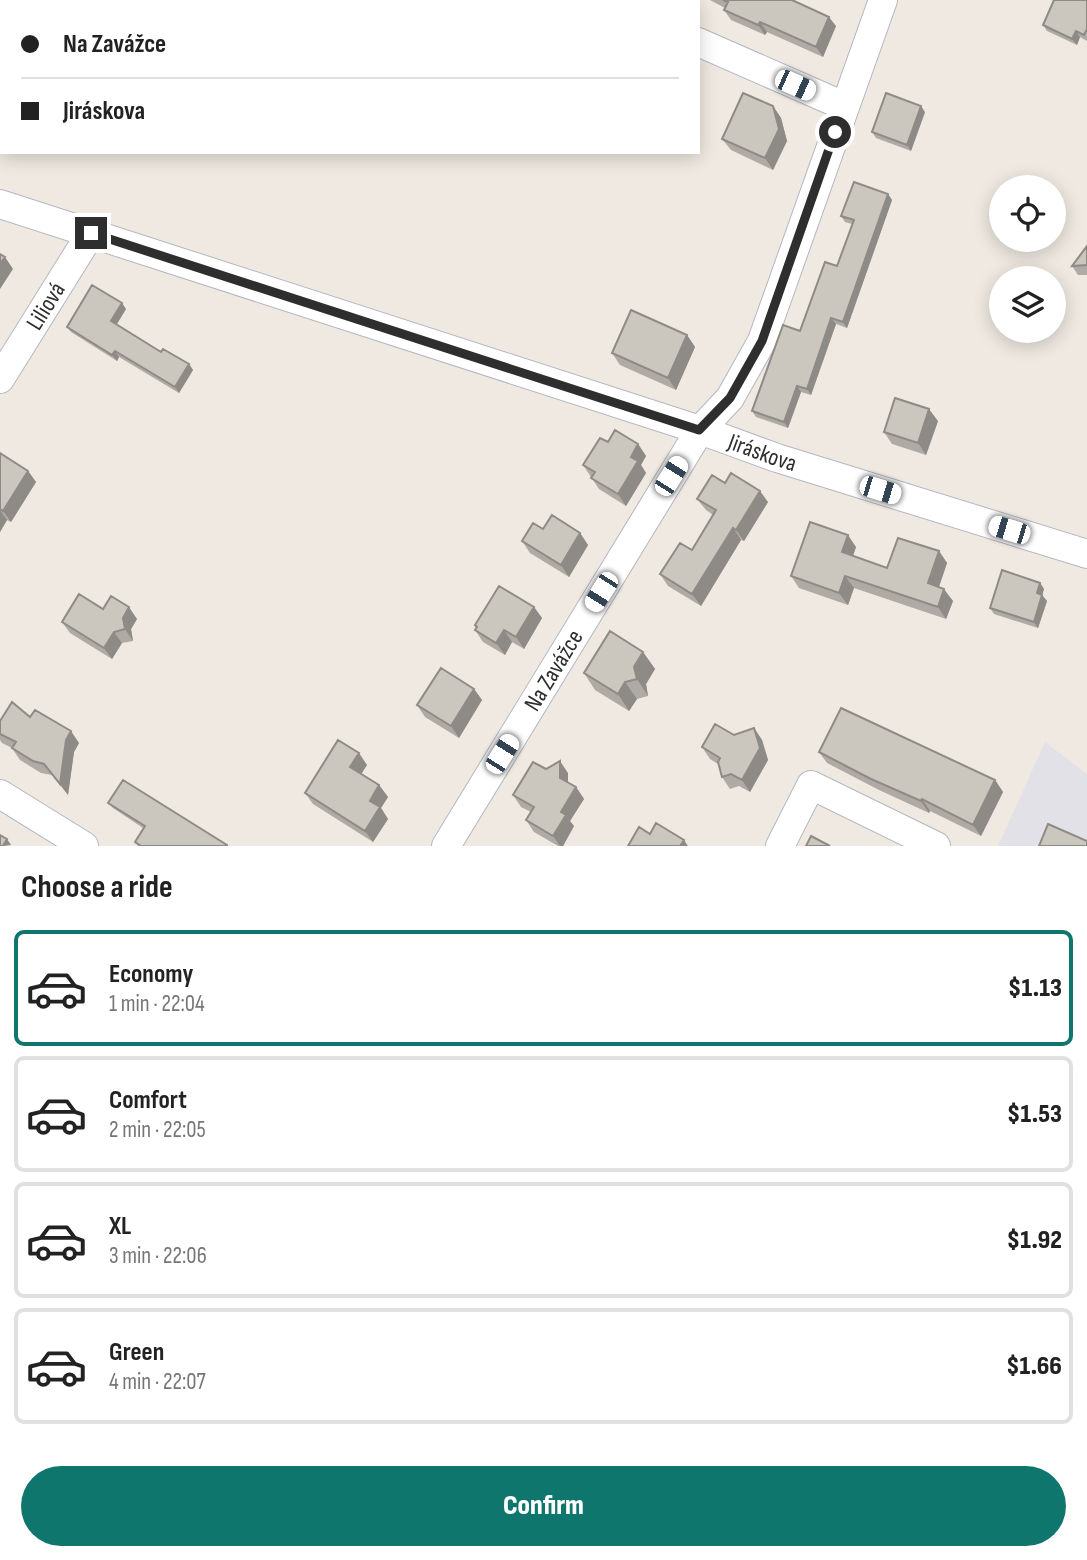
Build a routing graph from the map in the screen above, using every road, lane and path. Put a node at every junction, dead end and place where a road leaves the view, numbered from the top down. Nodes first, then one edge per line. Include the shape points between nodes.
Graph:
1 (883, 0) edge
2 (700, 43) edge
3 (844, 106) junction
4 (0, 204) edge
5 (91, 233) junction
6 (0, 379) edge
7 (699, 430) junction
8 (1087, 554) edge
9 (0, 794) edge
10 (84, 846) edge
11 (446, 846) edge
12 (780, 846) edge
13 (936, 846) edge

1 - 3 street, Na Zavážce
2 - 3 street
3 - 7 street, Na Zavážce via 762,341 730,398
4 - 5 street, Jiráskova
5 - 6 street, Liliová
5 - 7 street, Jiráskova
7 - 8 street, Jiráskova
7 - 11 street, Na Zavážce
9 - 10 street
12 - 13 street via 811,785

